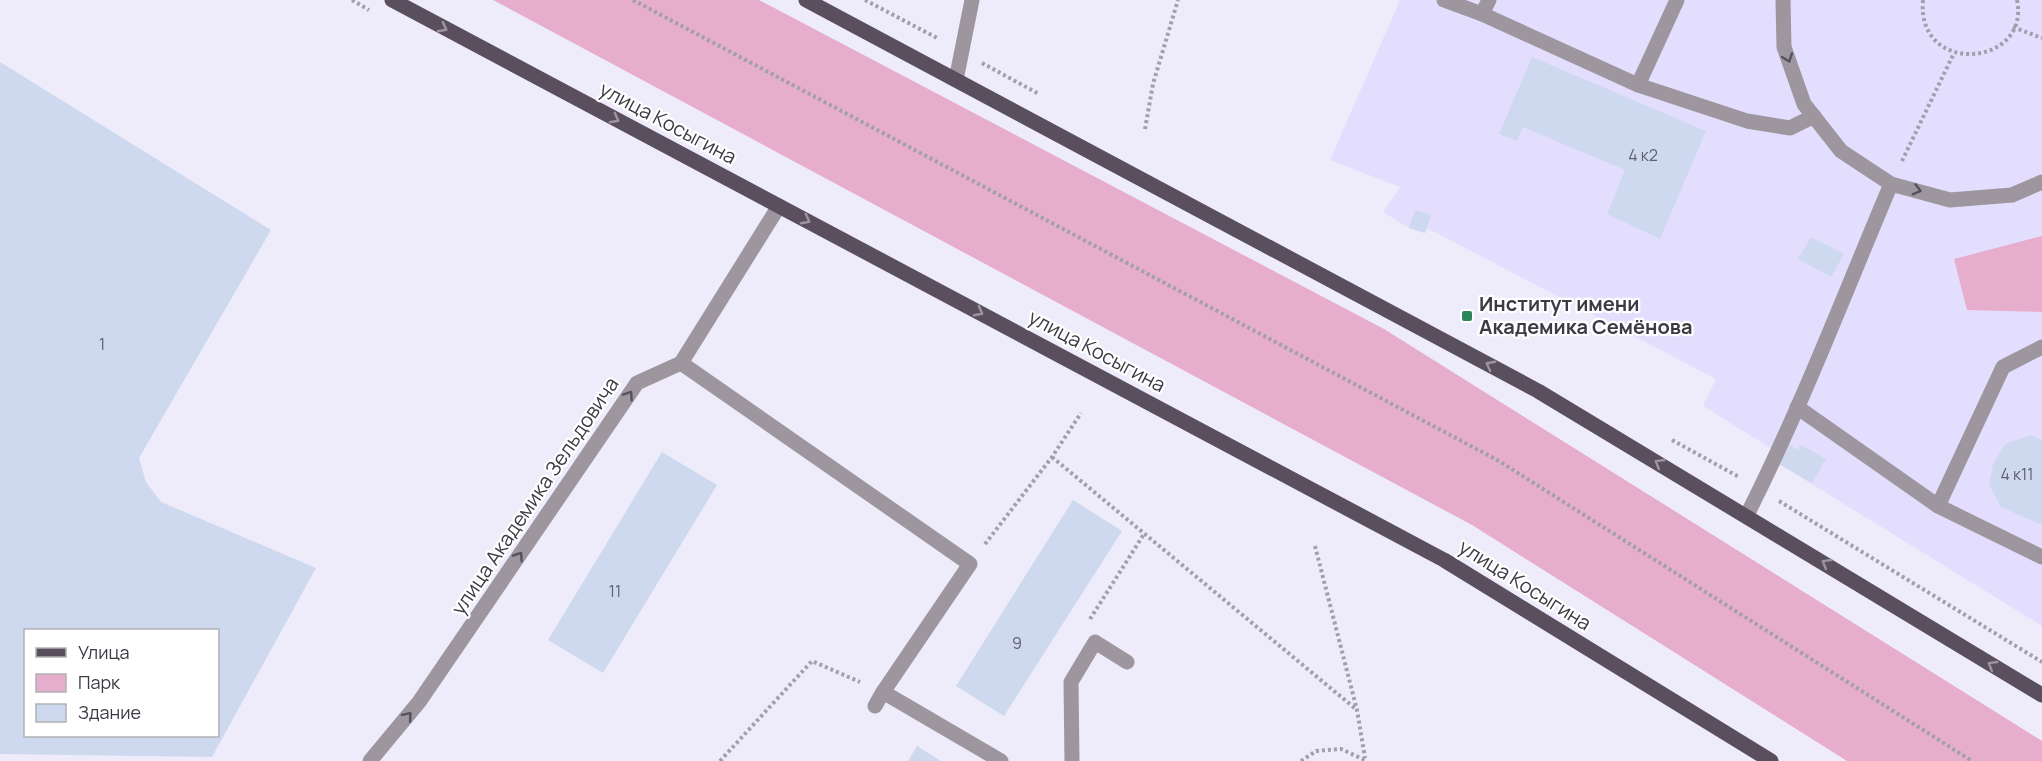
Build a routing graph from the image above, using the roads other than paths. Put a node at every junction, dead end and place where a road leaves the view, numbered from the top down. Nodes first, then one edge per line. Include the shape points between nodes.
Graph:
1 (392, 0) edge
2 (806, 0) edge
3 (972, 0) edge
4 (1444, 0) edge
5 (1677, 0) edge
6 (1783, 0) edge
7 (1486, 7) edge
8 (956, 80) junction
9 (1638, 85) junction
10 (1814, 116) junction
11 (2042, 182) edge
12 (1891, 183) junction
13 (779, 206) junction
14 (2042, 347) edge
15 (681, 363) junction
16 (1797, 407) junction
17 (1938, 506) junction
18 (1747, 515) junction
19 (2042, 557) edge
20 (1127, 662) dead end
21 (883, 692) junction
22 (2042, 695) edge
23 (875, 706) dead end
24 (370, 761) edge
25 (1001, 761) edge
26 (1072, 761) edge
27 (1771, 761) edge

1 -> 13 main road, улица Косыгина
2 - 8 main road
3 - 8 street
4 - 7 street
5 - 9 street
6 -> 10 street via 1784,47 1804,104
7 - 9 street
18 -> 8 main road via 1538,391
9 - 10 street via 1747,121 1790,128
10 - 12 street via 1841,151
12 -> 11 street via 1950,200 2012,195
12 - 16 street
13 - 15 street
13 -> 27 main road, улица Косыгина via 1444,560
14 - 17 street via 2003,367
15 - 21 street via 970,564
24 -> 15 street, улица Академика Зельдовича via 419,702 637,383
16 - 17 street
16 - 18 street
17 - 19 street
22 -> 18 main road
20 - 26 street via 1095,642 1071,682
21 - 23 street
21 - 25 street

